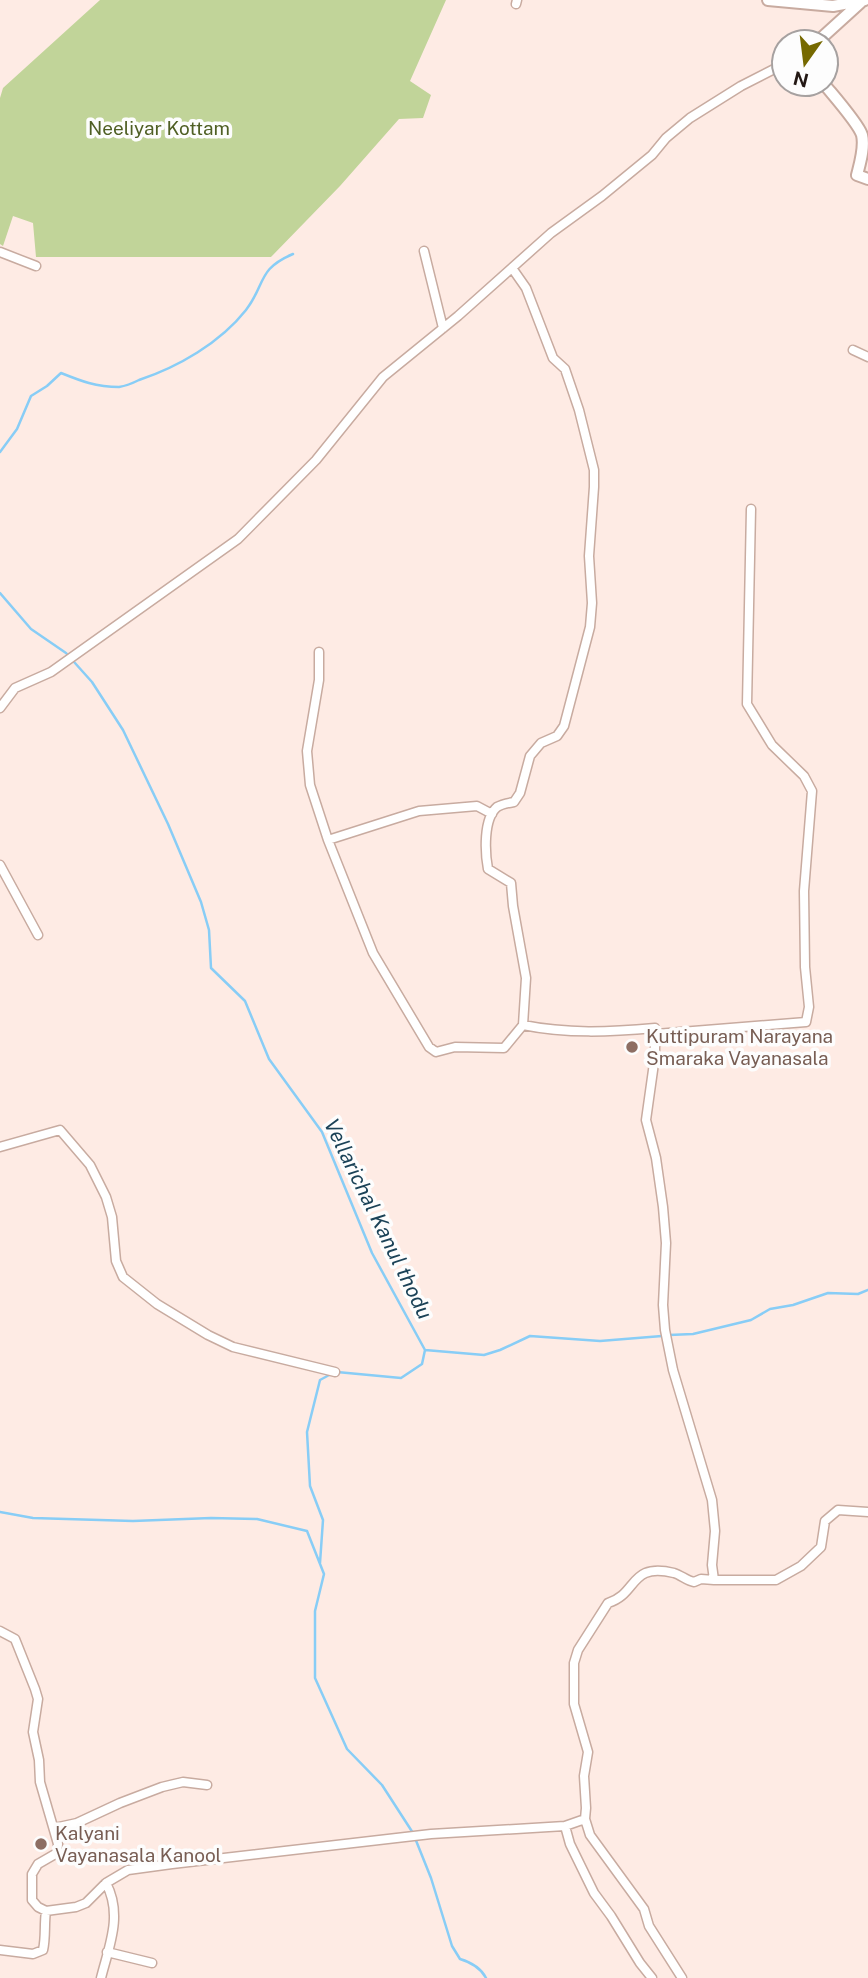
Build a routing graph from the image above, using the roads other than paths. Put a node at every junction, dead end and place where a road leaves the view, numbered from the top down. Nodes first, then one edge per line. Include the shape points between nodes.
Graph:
1 (768, 0) edge
2 (863, 1) edge
3 (833, 28) edge
4 (770, 71) edge
5 (836, 98) edge
6 (868, 179) edge
7 (424, 251) dead end
8 (0, 252) edge
9 (36, 266) dead end
10 (513, 267) junction
11 (443, 328) junction
12 (853, 350) dead end
13 (868, 357) edge
14 (751, 509) dead end
15 (319, 653) dead end
16 (0, 708) edge
17 (492, 814) junction
18 (328, 840) junction
19 (0, 865) edge
20 (38, 935) dead end
21 (523, 1025) junction
22 (656, 1034) junction
23 (0, 1147) edge
24 (335, 1372) dead end
25 (868, 1512) edge
26 (715, 1580) junction
27 (0, 1631) edge
28 (207, 1785) dead end
29 (584, 1819) junction
30 (565, 1826) junction
31 (54, 1828) junction
32 (106, 1884) junction
33 (46, 1911) junction
34 (0, 1950) edge
35 (107, 1952) junction
36 (152, 1963) dead end
37 (101, 1978) edge
38 (652, 1978) edge
39 (682, 1978) edge

1 - 2 main road via 833,5
2 - 3 main road
4 - 10 street via 690,118 652,155
5 - 6 main road via 862,135 858,175
7 - 11 street
8 - 9 street
10 - 11 street
10 - 17 street via 553,358 565,369 594,470 589,556 592,603 565,726 530,757 514,802 499,805
11 - 16 street via 383,377 316,460 238,539 63,664 15,688
12 - 13 street
14 - 22 street via 747,704 772,745 813,790 804,891 809,1007 806,1022
15 - 18 street via 307,751 310,785
17 - 18 street via 477,806 419,811
17 - 21 street via 487,832 488,869 511,883 526,978
18 - 21 street via 373,953 429,1047 436,1052 455,1047 504,1048
19 - 20 street
21 - 22 street via 573,1032 655,1028
22 - 26 street via 646,1120 663,1207 665,1330 712,1500
23 - 24 street via 60,1130 90,1165 106,1197 123,1278 157,1304 233,1347
25 - 26 street via 838,1510 825,1521 821,1547 802,1566 776,1580
26 - 29 street via 694,1583 676,1574 640,1574 619,1600 608,1603 578,1650 574,1704 588,1752
27 - 31 street via 15,1639 38,1699 33,1732 40,1782
28 - 31 street via 183,1782 162,1787
29 - 30 street
29 - 39 street via 590,1835 644,1909 649,1926
30 - 32 street via 274,1851 128,1870
30 - 38 street via 594,1893
31 - 33 street via 57,1853 34,1868 31,1882 32,1900
32 - 33 street via 76,1908
32 - 35 street via 115,1911
33 - 34 street via 43,1950 33,1954
35 - 36 street
35 - 37 street

